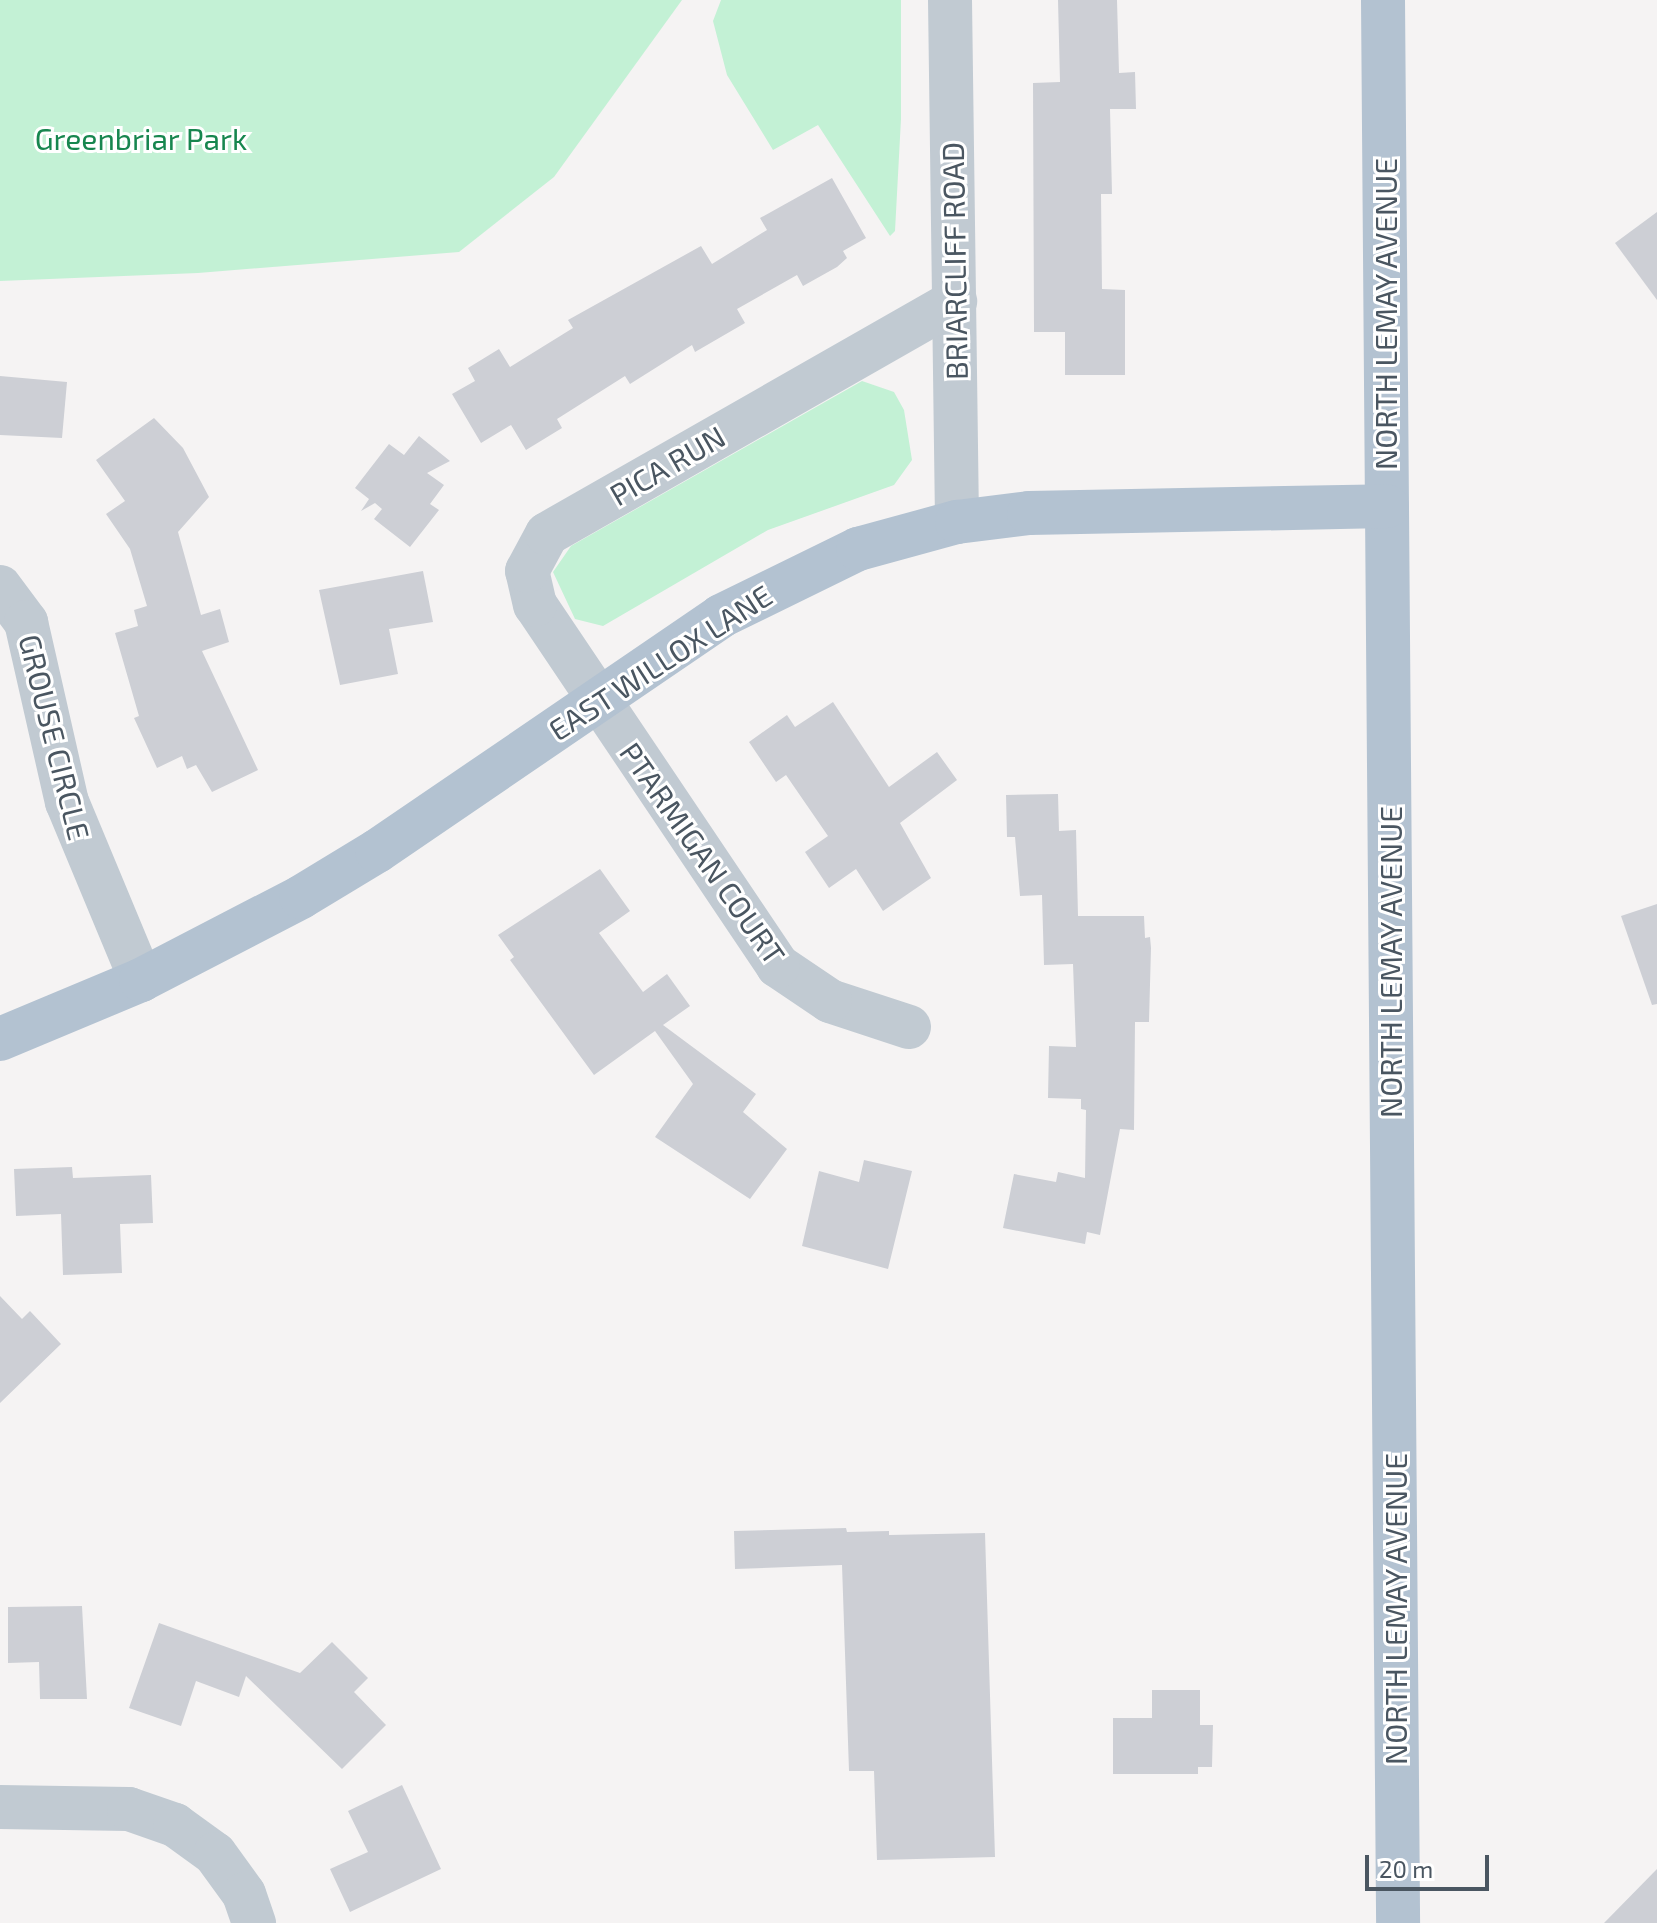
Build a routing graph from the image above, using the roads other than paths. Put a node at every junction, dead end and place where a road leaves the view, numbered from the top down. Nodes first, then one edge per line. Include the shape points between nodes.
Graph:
1 (950, 0) edge
2 (1383, 0) edge
3 (955, 301) junction
4 (1387, 506) junction
5 (957, 522) junction
6 (0, 587) edge
7 (598, 701) junction
8 (141, 980) junction
9 (909, 1027) dead end
10 (0, 1039) edge
11 (0, 1807) edge
12 (254, 1923) edge
13 (1398, 1923) edge

1 - 3 street, BRIARCLIFF ROAD
2 - 4 main road, NORTH LEMAY AVENUE
3 - 5 street, BRIARCLIFF ROAD
3 - 7 street, PICA RUN via 537,544 527,571 535,605
4 - 5 main road, EAST WILLOX LANE via 1059,511
4 - 13 main road, NORTH LEMAY AVENUE
5 - 7 main road, EAST WILLOX LANE via 858,549 765,590
6 - 8 street, GROUSE CIRCLE via 26,622 67,802
7 - 8 main road, EAST WILLOX LANE via 377,851 223,940
7 - 9 street, PTARMIGAN COURT via 778,966 830,1001
8 - 10 main road, EAST WILLOX LANE
11 - 12 street via 129,1809 175,1825 215,1854 244,1894

